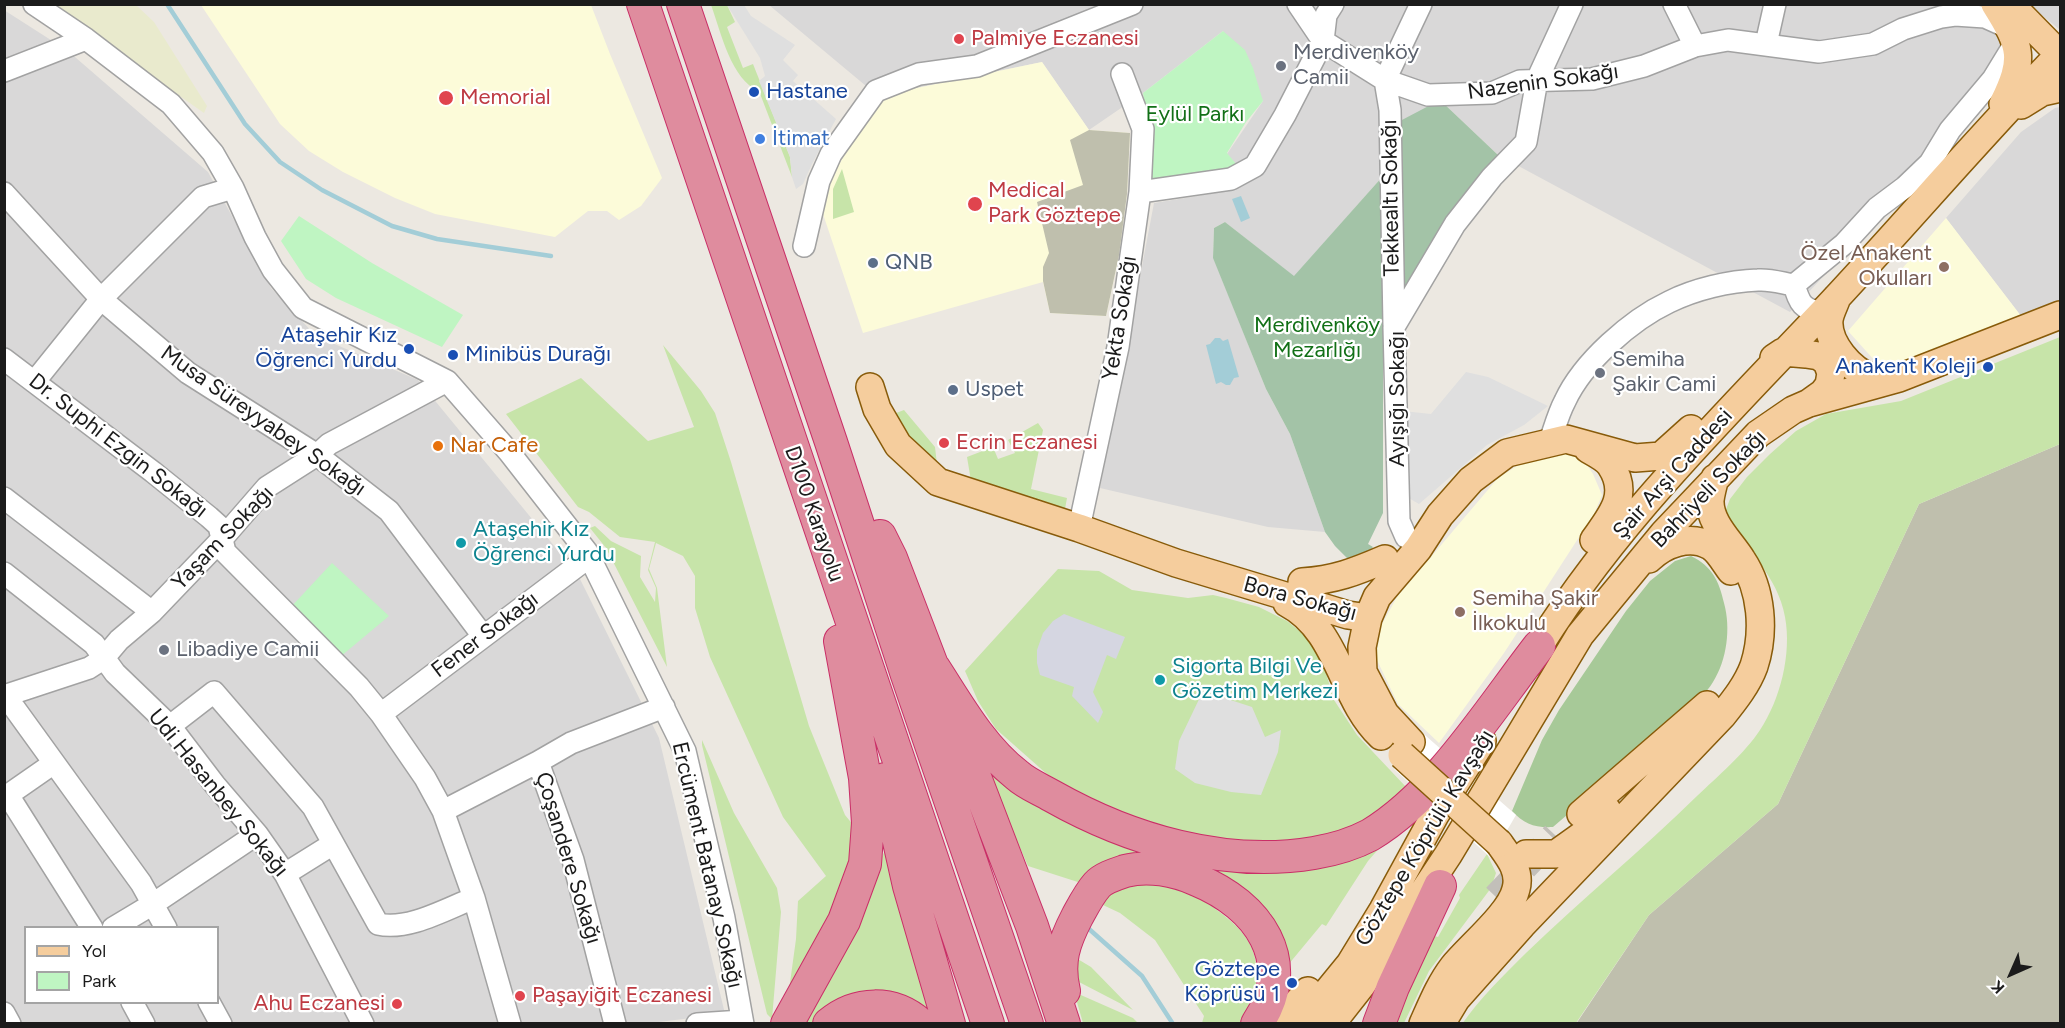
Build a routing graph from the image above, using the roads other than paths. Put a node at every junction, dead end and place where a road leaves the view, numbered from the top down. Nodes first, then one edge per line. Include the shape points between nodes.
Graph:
1 (34, 4) edge
2 (643, 4) edge
3 (683, 4) edge
4 (1132, 4) edge
5 (1298, 4) edge
6 (1333, 4) edge
7 (1421, 4) edge
8 (1572, 4) edge
9 (1674, 4) edge
10 (1775, 4) edge
11 (1995, 4) edge
12 (2010, 4) edge
13 (2013, 36) junction
14 (86, 39) junction
15 (1323, 41) junction
16 (1766, 44) junction
17 (1695, 46) junction
18 (2060, 55) edge
19 (4, 71) edge
20 (1122, 74) dead end
21 (1385, 80) junction
22 (1538, 80) junction
23 (2061, 88) edge
24 (1994, 122) junction
25 (233, 188) junction
26 (1140, 192) junction
27 (4, 193) edge
28 (804, 246) dead end
29 (1794, 285) junction
30 (100, 299) junction
31 (1830, 304) junction
32 (2061, 315) edge
33 (1394, 327) junction
34 (1783, 352) junction
35 (4, 359) edge
36 (1899, 378) junction
37 (35, 381) junction
38 (447, 381) junction
39 (870, 387) dead end
40 (1809, 403) junction
41 (831, 442) junction
42 (1549, 444) junction
43 (1582, 444) junction
44 (317, 455) junction
45 (1714, 478) junction
46 (4, 498) edge
47 (1440, 515) junction
48 (1079, 528) junction
49 (1402, 529) junction
50 (821, 537) junction
51 (221, 540) junction
52 (589, 556) junction
53 (1385, 559) junction
54 (4, 573) edge
55 (1302, 582) junction
56 (1621, 583) junction
57 (1262, 590) junction
58 (152, 612) junction
59 (1356, 612) junction
60 (483, 636) junction
61 (1539, 646) junction
62 (103, 658) junction
63 (934, 668) junction
64 (1344, 674) junction
65 (5, 695) edge
66 (1707, 705) junction
67 (664, 707) junction
68 (381, 714) junction
69 (170, 726) junction
70 (1407, 748) junction
71 (538, 762) junction
72 (54, 763) junction
73 (1492, 780) junction
74 (443, 811) junction
75 (1435, 815) junction
76 (257, 834) junction
77 (1555, 836) tunnel mouth
78 (1503, 837) junction
79 (333, 844) junction
80 (1526, 854) junction
81 (285, 874) junction
82 (1440, 886) junction
83 (1496, 897) tunnel mouth
84 (474, 898) junction
85 (153, 904) junction
86 (1522, 925) junction
87 (91, 926) edge
88 (115, 926) edge
89 (165, 926) edge
90 (133, 1004) edge
91 (210, 1004) edge
92 (4, 1013) edge
93 (742, 1022) edge
94 (10, 1023) edge
95 (144, 1023) edge
96 (222, 1023) edge
97 (363, 1023) edge
98 (510, 1023) edge
99 (615, 1023) edge
100 (697, 1023) edge
101 (787, 1023) edge
102 (829, 1023) edge
103 (920, 1023) edge
104 (949, 1023) edge
105 (988, 1023) edge
106 (1027, 1023) edge
107 (1064, 1023) edge
108 (1072, 1023) edge
109 (1257, 1023) edge
110 (1278, 1023) edge
111 (1301, 1023) edge
112 (1331, 1023) edge
113 (1350, 1023) edge
114 (1379, 1023) edge
115 (1413, 1023) edge
116 (1423, 1023) edge
117 (1441, 1023) edge

1 - 14 street, Ercüment Batanay Sokağı
2 - 50 highway, D100 Karayolu
3 - 41 highway, D100 Karayolu
4 - 28 street via 977,66 919,74 876,91 831,154 819,181
5 - 15 street
6 - 15 street via 1326,15
7 - 21 street
8 - 22 street, Ayışığı Sokağı
9 - 17 street
10 - 16 street
11 - 13 main road
12 - 18 main road
13 - 16 street, Nazenin Sokağı via 2007,27 1992,20 1961,15 1903,29 1873,44 1841,49 1819,52
13 - 24 main road via 2017,73
13 - 29 street via 2012,48 1993,79 1950,130 1930,163
14 - 19 street
14 - 25 street, Ercüment Batanay Sokağı via 171,104 213,153
15 - 21 street, Nazenin Sokağı
15 - 26 street via 1255,166 1231,179
16 - 17 street, Nazenin Sokağı via 1728,40
17 - 22 street, Nazenin Sokağı via 1644,66 1592,79
18 - 24 main road, Şair Arşi Caddesi
20 - 26 street, Yekta Sokağı via 1143,129
21 - 22 street, Nazenin Sokağı via 1428,95 1492,93 1520,81
21 - 33 street, Tekkealtı Sokağı via 1390,110
22 - 33 street, Ayışığı Sokağı via 1526,142 1455,224
23 - 24 main road via 2038,94
24 - 31 main road, Şair Arşi Caddesi
25 - 30 street via 203,197
25 - 38 street, Ercüment Batanay Sokağı via 273,270 303,308
26 - 48 street, Yekta Sokağı via 1118,347
27 - 30 street, Musa Süreyyabey Sokağı
29 - 31 street via 1799,301 1809,310
29 - 42 street via 1741,282 1694,293 1654,310 1587,367 1565,400
30 - 37 street
30 - 44 street, Musa Süreyyabey Sokağı via 188,374
31 - 34 main road, Şair Arşi Caddesi
31 - 36 main road via 1830,332 1856,370 1875,379
32 - 36 main road, Bahriyeli Sokağı
33 - 49 street, Ayışığı Sokağı
34 - 40 main road via 1819,356 1827,362 1829,384
34 - 43 main road via 1732,384 1682,439 1661,456 1635,458
34 - 61 main road, Şair Arşi Caddesi via 1644,502 1589,571
35 - 37 street, Dr. Suphi Ezgin Sokağı
36 - 40 main road, Bahriyeli Sokağı
37 - 51 street, Dr. Suphi Ezgin Sokağı via 209,517 219,526
38 - 44 street, Yaşam Sokağı via 329,444
38 - 52 street, Ercüment Batanay Sokağı via 509,452
39 - 48 main road, Bora Sokağı via 877,409 898,445 938,482
40 - 45 main road, Bahriyeli Sokağı via 1758,435
41 - 63 highway via 891,558
41 - 106 highway, D100 Karayolu
42 - 43 main road via 1566,439
42 - 47 main road via 1507,453 1471,480
43 - 61 main road via 1611,465 1620,496 1571,575
44 - 51 street, Yaşam Sokağı via 267,487
44 - 60 street, Musa Süreyyabey Sokağı via 389,511
45 - 56 main road, Bahriyeli Sokağı
45 - 86 main road via 1712,512 1743,561 1757,594 1761,631 1754,666 1722,716
46 - 58 street
47 - 49 main road
47 - 59 main road via 1418,549 1377,597
48 - 55 main road, Bora Sokağı
48 - 57 main road, Bora Sokağı
49 - 53 main road
50 - 101 highway via 865,778 868,823 865,864 853,901
50 - 104 highway via 892,805 909,886
50 - 105 highway, D100 Karayolu
51 - 58 street, Yaşam Sokağı
51 - 68 street, Dr. Suphi Ezgin Sokağı via 225,552
52 - 60 street, Fener Sokağı
52 - 67 street, Ercüment Batanay Sokağı
53 - 55 main road via 1327,581
53 - 59 main road
54 - 62 street, Udi Hasanbey Sokağı via 94,644
55 - 59 main road, Bora Sokağı
56 - 66 main road via 1657,551 1673,543 1691,541 1710,546 1732,572 1742,627 1737,657 1725,683
56 - 73 main road, Bahriyeli Sokağı via 1580,635
57 - 59 main road, Bora Sokağı
57 - 64 main road via 1298,609 1316,628
58 - 62 street, Yaşam Sokağı
59 - 64 main road via 1343,638
59 - 70 main road via 1363,672
60 - 68 street, Fener Sokağı
61 - 63 highway via 1434,780 1400,814 1368,836 1333,849 1291,857 1223,854 1173,846 1087,815 1018,777 991,752
61 - 75 main road, Göztepe Köprülü Kavşağı
62 - 65 street, Yaşam Sokağı via 89,668
62 - 69 street, Udi Hasanbey Sokağı
63 - 107 highway via 1032,926
64 - 70 main road via 1371,727
65 - 72 street
66 - 77 main road
66 - 80 main road via 1584,834 1556,854
67 - 71 street via 571,743
67 - 93 street, Ercüment Batanay Sokağı via 685,750 724,918
68 - 74 street, Dr. Suphi Ezgin Sokağı
69 - 76 street, Udi Hasanbey Sokağı
69 - 79 street via 214,692 310,802
70 - 78 main road
71 - 74 street, Çoşandere Sokağı
71 - 99 street, Çoşandere Sokağı via 573,860
72 - 85 street
72 - 87 street via 8,795
73 - 82 main road
73 - 112 main road, Göztepe Köprülü Kavşağı via 1448,855 1361,986
74 - 84 street, Dr. Suphi Ezgin Sokağı
75 - 110 main road via 1353,936
75 - 111 main road, Göztepe Köprülü Kavşağı via 1350,964
76 - 81 street, Udi Hasanbey Sokağı
76 - 85 street
78 - 80 main road
78 - 116 main road via 1515,867 1517,888 1509,906 1452,968
79 - 81 street
79 - 84 street via 378,924 403,926
80 - 86 main road via 1534,875 1534,898
81 - 97 street, Udi Hasanbey Sokağı
82 - 113 main road
82 - 114 highway
83 - 115 main road via 1441,962
84 - 98 street, Dr. Suphi Ezgin Sokağı
85 - 88 street
85 - 89 street
86 - 117 main road via 1456,999
90 - 95 street
91 - 96 street
92 - 94 street
93 - 100 street
102 - 103 highway via 853,1009 872,1006 910,1015
108 - 109 highway via 1060,975 1061,952 1069,932 1097,884 1138,868 1165,870 1196,879 1232,898 1251,914 1266,935 1274,964 1272,990

